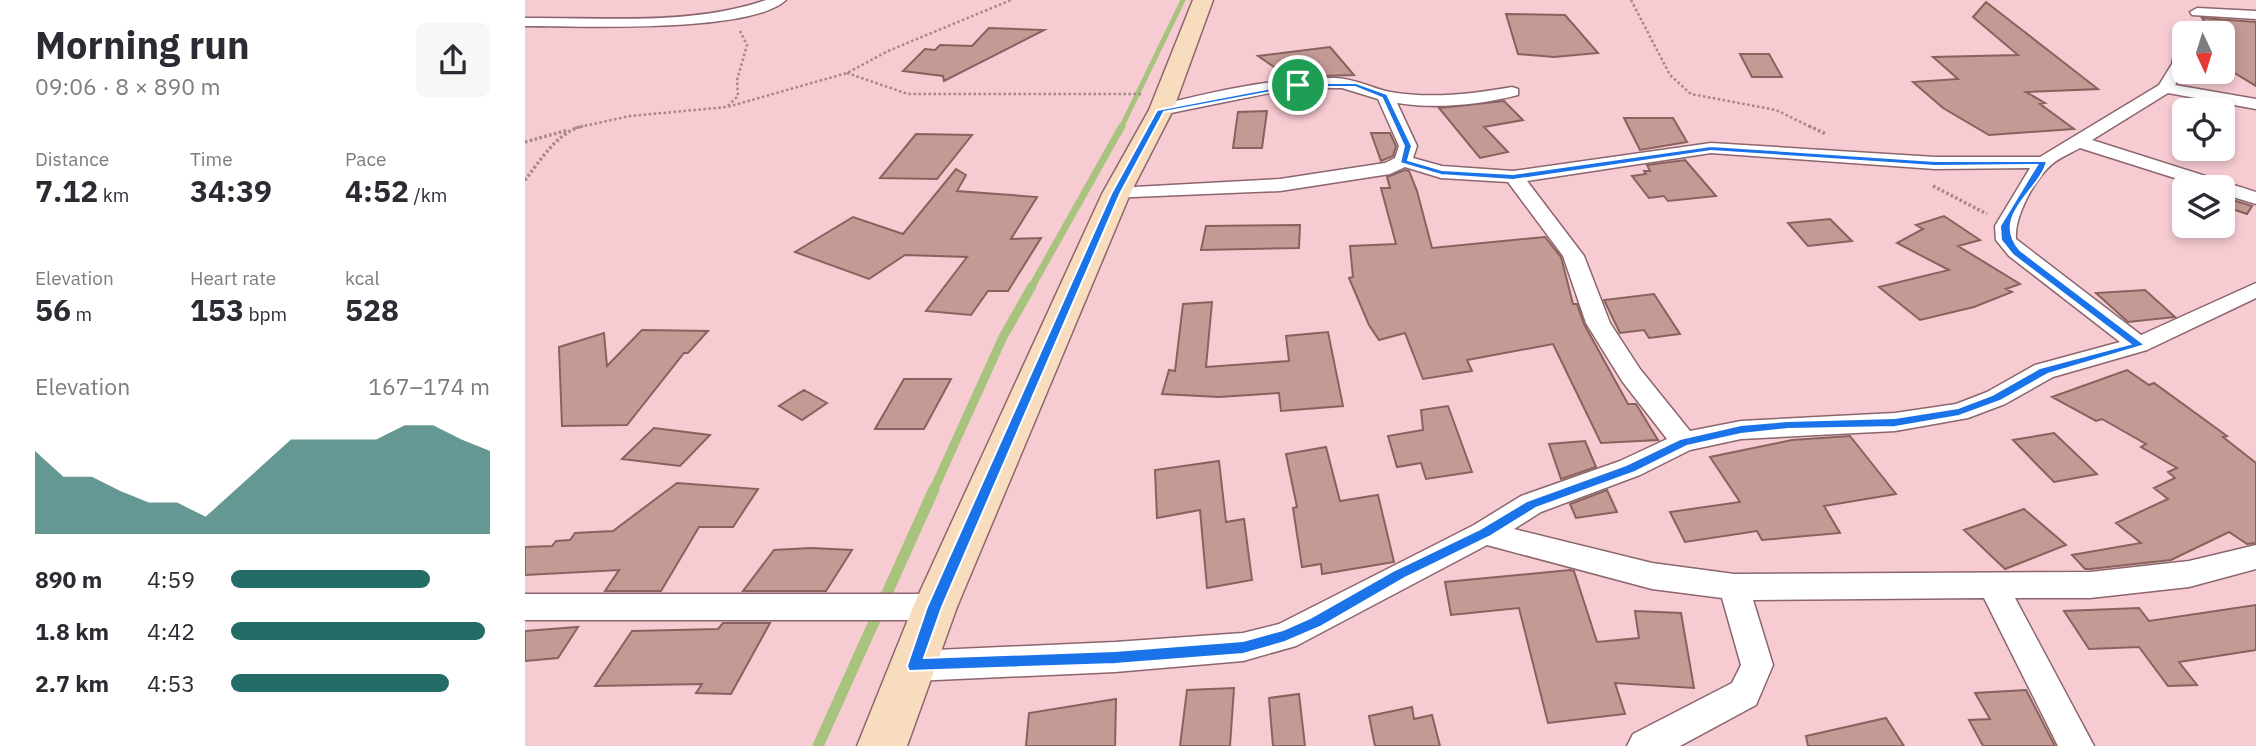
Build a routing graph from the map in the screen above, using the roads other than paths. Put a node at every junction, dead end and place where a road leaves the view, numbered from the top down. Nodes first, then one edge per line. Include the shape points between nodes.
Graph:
1 (779, 0) edge
2 (1203, 0) edge
3 (2256, 15) edge
4 (2212, 21) edge
5 (525, 22) edge
6 (2172, 78) edge
7 (2165, 88) junction
8 (1512, 92) dead end
9 (1385, 96) junction
10 (1164, 102) junction
11 (2256, 104) edge
12 (2077, 141) junction
13 (1403, 161) junction
14 (2043, 162) junction
15 (1513, 177) junction
16 (1116, 194) junction
17 (2256, 198) edge
18 (2256, 290) edge
19 (2139, 345) junction
20 (1684, 442) junction
21 (1484, 533) junction
22 (2256, 557) edge
23 (1992, 584) junction
24 (1734, 587) junction
25 (525, 607) edge
26 (935, 607) junction
27 (914, 666) junction
28 (882, 746) edge
29 (1644, 746) edge
30 (2076, 746) edge

1 - 5 street via 752,11 694,20
2 - 10 main road
3 - 4 street
6 - 7 street
7 - 11 street
7 - 12 street
8 - 9 street via 1437,102
9 - 10 street via 1356,85 1298,85
9 - 13 street via 1408,146
10 - 16 main road
12 - 14 street
12 - 17 street
13 - 15 street via 1441,172
13 - 16 street via 1390,168 1280,185
14 - 15 street via 1890,160 1711,148
14 - 19 street via 2005,226 2006,240 2016,253
15 - 20 street via 1573,256 1604,334
16 - 26 main road
18 - 19 street
19 - 20 street via 2044,371 1959,412 1895,422 1741,430
20 - 21 street via 1630,468 1531,504
21 - 24 street via 1652,576
21 - 27 street via 1315,622 1243,647
22 - 23 street via 2189,574 2115,582
23 - 24 street
23 - 30 street
24 - 29 street via 1757,665 1744,694
25 - 26 street
26 - 27 main road
27 - 28 main road

